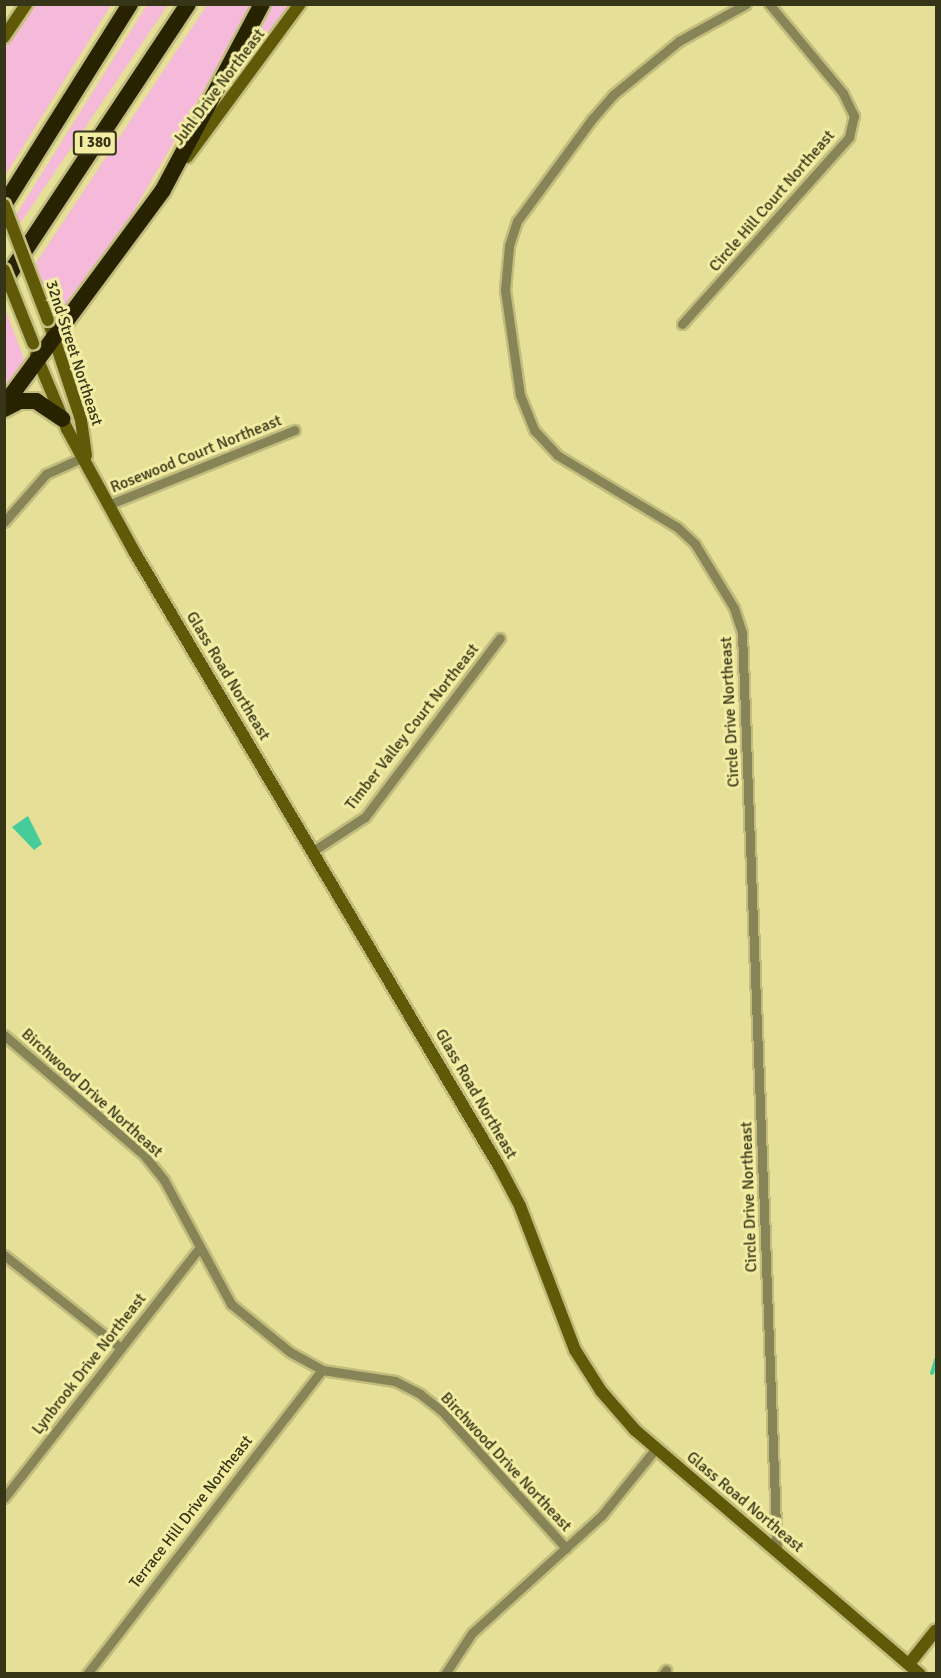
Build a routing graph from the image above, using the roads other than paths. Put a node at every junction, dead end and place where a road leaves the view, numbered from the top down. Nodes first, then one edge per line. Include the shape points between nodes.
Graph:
1 (26, 4) edge
2 (130, 4) edge
3 (188, 4) edge
4 (262, 4) edge
5 (300, 4) edge
6 (746, 4) edge
7 (769, 4) edge
8 (4, 37) edge
9 (163, 190) junction
10 (4, 205) edge
11 (4, 270) edge
12 (4, 282) edge
13 (682, 324) dead end
14 (55, 341) junction
15 (39, 362) junction
16 (4, 407) edge
17 (63, 418) junction
18 (294, 430) dead end
19 (86, 456) junction
20 (108, 505) junction
21 (4, 522) edge
22 (500, 638) dead end
23 (312, 850) junction
24 (4, 1035) edge
25 (198, 1250) junction
26 (4, 1256) edge
27 (121, 1348) junction
28 (322, 1370) junction
29 (656, 1448) junction
30 (4, 1498) edge
31 (566, 1548) junction
32 (777, 1551) junction
33 (936, 1630) edge
34 (916, 1671) edge
35 (87, 1674) edge
36 (445, 1674) edge

1 - 8 street
2 - 10 highway, I 380
3 - 12 highway, I 380
4 - 9 highway
5 - 9 street, Juhl Drive Northeast
6 - 32 street, Circle Drive Northeast via 679,41 613,95 592,119 518,221 509,246 505,290 520,395 534,430 557,455 677,527 695,544 734,608 742,633
7 - 13 street, Circle Hill Court Northeast via 843,93 854,116 849,137
9 - 14 highway
10 - 14 street, 32nd Street Northeast, bridge
11 - 15 street, 32nd Street Northeast, bridge
14 - 15 highway
14 - 19 street, 32nd Street Northeast via 81,420
15 - 16 highway
15 - 17 street, 32nd Street Northeast
16 - 17 highway via 36,401
17 - 19 street, 32nd Street Northeast
18 - 20 street, Rosewood Court Northeast
19 - 20 street, Glass Road Northeast
19 - 21 street via 40,479
20 - 23 street, Glass Road Northeast
22 - 23 street, Timber Valley Court Northeast via 365,817
23 - 29 street, Glass Road Northeast via 520,1206 575,1350 615,1410
24 - 25 street, Birchwood Drive Northeast via 143,1154 164,1180
25 - 27 street, Lynbrook Drive Northeast
25 - 28 street, Birchwood Drive Northeast via 231,1304 290,1352
26 - 27 street
27 - 30 street, Lynbrook Drive Northeast
28 - 31 street, Birchwood Drive Northeast via 395,1381 420,1394 442,1411
28 - 35 street, Terrace Hill Drive Northeast
29 - 31 street via 631,1483
29 - 32 street, Glass Road Northeast
31 - 36 street via 472,1633
32 - 34 street, Glass Road Northeast
33 - 34 street

